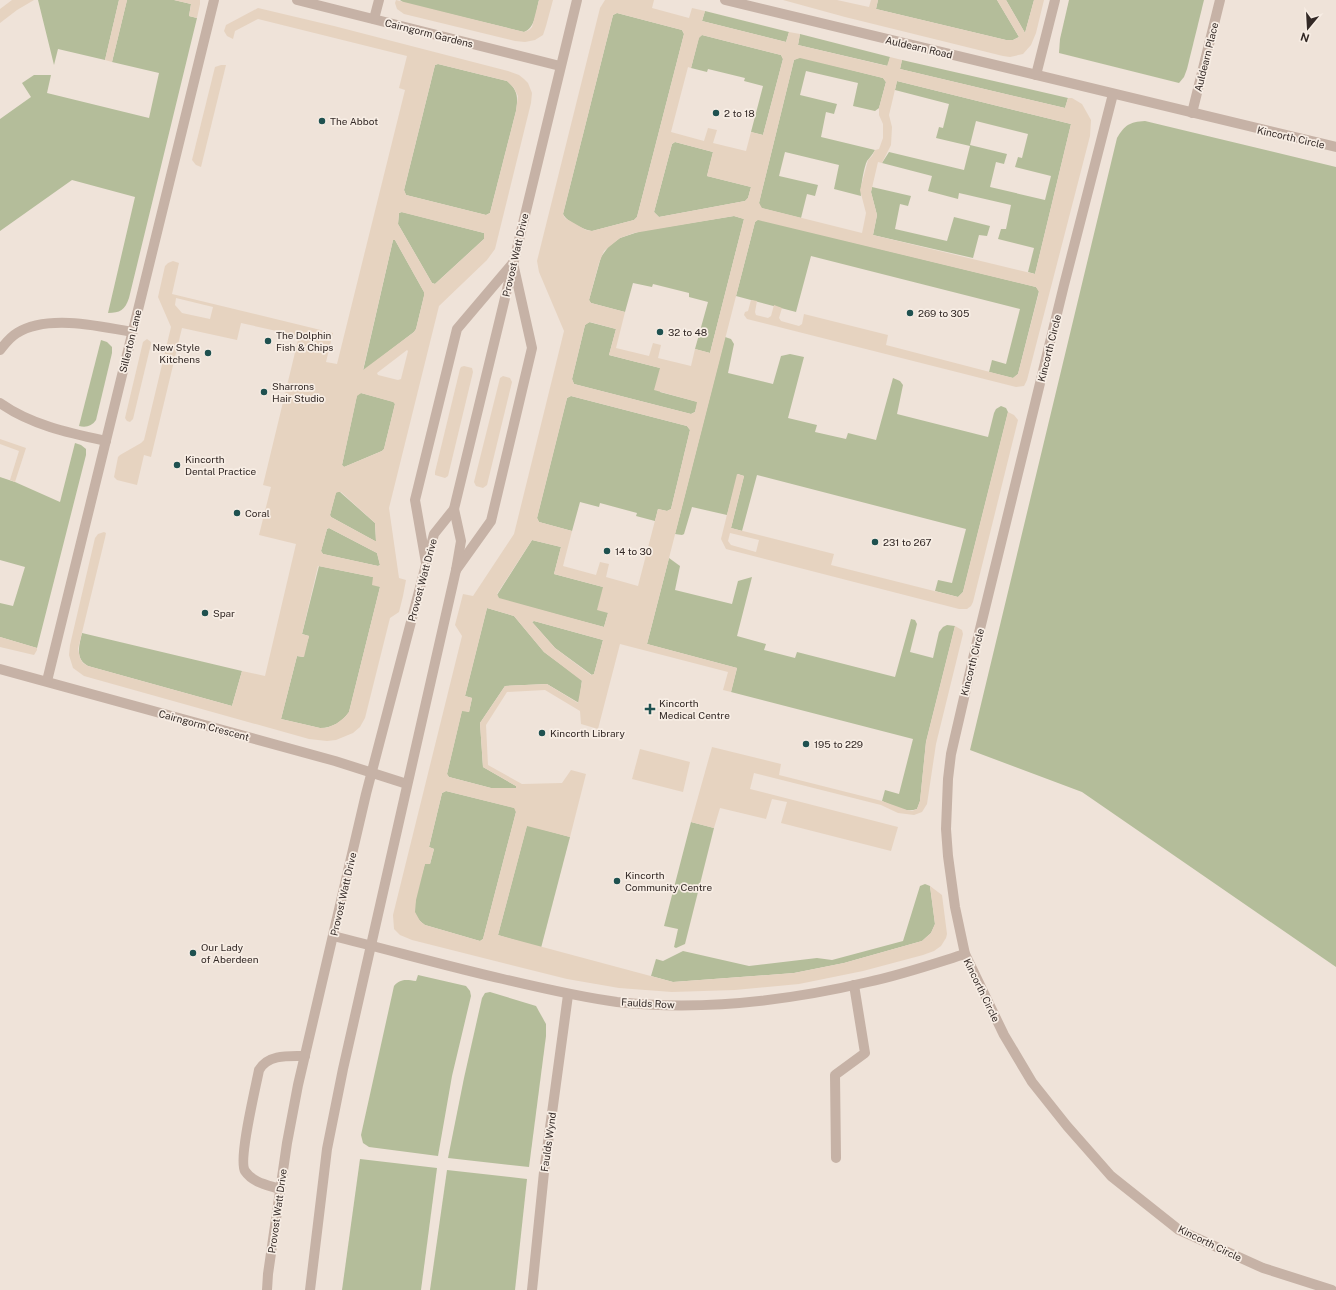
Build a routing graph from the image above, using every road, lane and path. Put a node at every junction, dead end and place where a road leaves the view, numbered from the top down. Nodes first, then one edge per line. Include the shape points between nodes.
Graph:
1 (214, 0) edge
2 (297, 0) edge
3 (379, 0) edge
4 (577, 0) edge
5 (725, 0) edge
6 (1054, 0) edge
7 (1220, 0) edge
8 (750, 3) edge
9 (374, 19) junction
10 (560, 66) junction
11 (1036, 75) junction
12 (1113, 94) junction
13 (1192, 113) junction
14 (1336, 148) edge
15 (513, 263) junction
16 (132, 332) junction
17 (0, 350) edge
18 (0, 403) edge
19 (106, 441) junction
20 (454, 510) junction
21 (426, 563) junction
22 (456, 570) junction
23 (0, 668) edge
24 (47, 681) junction
25 (372, 772) junction
26 (407, 784) junction
27 (333, 936) junction
28 (370, 946) junction
29 (965, 954) junction
30 (854, 985) junction
31 (568, 995) junction
32 (305, 1056) junction
33 (836, 1158) dead end
34 (280, 1189) junction
35 (267, 1290) edge
36 (310, 1290) edge
37 (532, 1290) edge
38 (1332, 1290) edge

1 - 16 street, Sillerton Lane
2 - 9 street, Cairngorm Gardens
3 - 9 street
4 - 10 street, Provost Watt Drive
5 - 8 street, Auldearn Road
6 - 11 street
7 - 13 street, Auldearn Place
8 - 11 street, Auldearn Road
9 - 10 street, Cairngorm Gardens
10 - 15 street, Provost Watt Drive
11 - 12 street, Auldearn Road
12 - 13 street, Kincorth Circle
12 - 29 street, Kincorth Circle via 951,754 946,807 948,854
13 - 14 street, Kincorth Circle
15 - 20 street, Provost Watt Drive
15 - 21 street via 457,329 415,500
15 - 22 street via 532,348 491,520
16 - 17 street via 80,323 32,326 17,333
16 - 19 street, Sillerton Lane
18 - 19 street via 12,412 33,421
19 - 24 street, Sillerton Lane
20 - 21 street, Provost Watt Drive via 434,534
20 - 22 street, Provost Watt Drive via 461,541
21 - 25 street, Provost Watt Drive
22 - 26 street, Provost Watt Drive
23 - 24 street, Cairngorm Crescent
24 - 25 street, Cairngorm Crescent
25 - 26 street, Cairngorm Crescent
25 - 27 street, Provost Watt Drive
26 - 28 street, Provost Watt Drive
27 - 28 street, Faulds Row
27 - 32 street, Provost Watt Drive
28 - 31 street, Faulds Row
28 - 36 street, Provost Watt Drive via 327,1150
29 - 30 street, Faulds Row via 917,970
29 - 38 street, Kincorth Circle via 1004,1034 1032,1082 1111,1176 1179,1230 1263,1268
30 - 31 street, Faulds Row via 768,1000 716,1004 632,1003
30 - 33 street via 865,1053 835,1075
31 - 37 street, Faulds Wynd via 544,1172
32 - 34 street, Provost Watt Drive
32 - 34 street via 273,1058 263,1063 259,1070 243,1153 244,1170 254,1180
34 - 35 street, Provost Watt Drive

